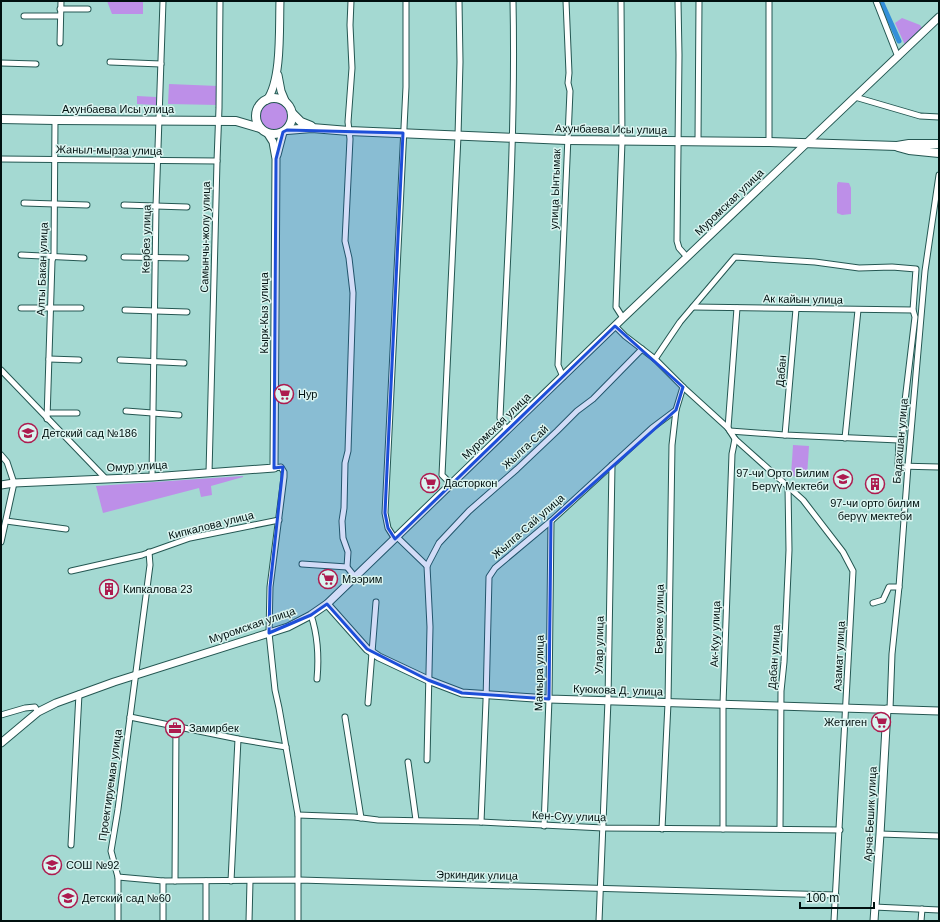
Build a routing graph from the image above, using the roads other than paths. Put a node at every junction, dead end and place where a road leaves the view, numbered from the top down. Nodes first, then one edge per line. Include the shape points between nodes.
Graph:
1 (61, 1) edge
2 (163, 1) edge
3 (220, 1) edge
4 (280, 1) edge
5 (351, 1) edge
6 (406, 1) edge
7 (459, 1) edge
8 (513, 1) edge
9 (566, 1) edge
10 (621, 1) edge
11 (678, 1) edge
12 (699, 1) edge
13 (770, 1) edge
14 (876, 1) edge
15 (60, 9) junction
16 (88, 9) dead end
17 (24, 16) dead end
18 (60, 16) junction
19 (939, 17) edge
20 (60, 43) dead end
21 (898, 57) junction
22 (110, 62) dead end
23 (1, 63) edge
24 (36, 64) dead end
25 (161, 64) junction
26 (277, 71) junction
27 (856, 97) junction
28 (267, 100) junction
29 (286, 103) junction
30 (256, 112) junction
31 (292, 112) junction
32 (939, 117) edge
33 (1, 119) edge
34 (55, 120) junction
35 (159, 120) junction
36 (218, 120) junction
37 (236, 121) junction
38 (260, 128) junction
39 (324, 129) junction
40 (285, 131) junction
41 (349, 131) junction
42 (403, 133) junction
43 (268, 134) junction
44 (458, 136) junction
45 (512, 138) junction
46 (567, 140) junction
47 (622, 141) junction
48 (678, 141) junction
49 (698, 141) junction
50 (769, 142) junction
51 (806, 143) junction
52 (939, 144) edge
53 (897, 146) junction
54 (939, 153) edge
55 (1, 159) edge
56 (55, 159) junction
57 (276, 159) junction
58 (158, 161) junction
59 (216, 161) junction
60 (939, 175) edge
61 (24, 203) dead end
62 (54, 204) junction
63 (87, 205) dead end
64 (124, 205) dead end
65 (156, 206) junction
66 (187, 207) dead end
67 (21, 256) dead end
68 (53, 257) junction
69 (124, 257) dead end
70 (687, 257) junction
71 (84, 258) dead end
72 (155, 258) junction
73 (186, 258) dead end
74 (693, 307) junction
75 (21, 308) dead end
76 (81, 308) dead end
77 (737, 308) junction
78 (51, 309) junction
79 (796, 309) junction
80 (125, 310) dead end
81 (154, 310) junction
82 (858, 310) junction
83 (913, 310) junction
84 (187, 312) dead end
85 (623, 318) junction
86 (615, 326) junction
87 (642, 349) junction
88 (49, 359) junction
89 (655, 359) junction
90 (78, 360) dead end
91 (120, 360) dead end
92 (153, 362) junction
93 (184, 363) dead end
94 (1, 370) edge
95 (563, 377) junction
96 (683, 387) junction
97 (676, 410) junction
98 (126, 411) dead end
99 (48, 413) junction
100 (78, 413) dead end
101 (153, 413) junction
102 (180, 415) dead end
103 (47, 419) junction
104 (729, 429) junction
105 (507, 431) junction
106 (785, 435) junction
107 (845, 438) junction
108 (734, 439) junction
109 (899, 440) junction
110 (1, 455) edge
111 (612, 464) junction
112 (908, 466) junction
113 (939, 467) edge
114 (274, 468) junction
115 (209, 473) junction
116 (152, 477) junction
117 (106, 479) junction
118 (14, 483) junction
119 (451, 484) junction
120 (1, 485) edge
121 (788, 486) junction
122 (279, 520) junction
123 (6, 521) junction
124 (551, 521) junction
125 (66, 528) dead end
126 (396, 538) junction
127 (1, 542) edge
128 (148, 552) junction
129 (302, 564) dead end
130 (427, 566) junction
131 (347, 567) junction
132 (71, 571) dead end
133 (355, 577) junction
134 (895, 587) junction
135 (376, 602) dead end
136 (873, 603) dead end
137 (327, 604) junction
138 (311, 615) junction
139 (269, 633) junction
140 (371, 652) junction
141 (135, 676) junction
142 (317, 679) dead end
143 (428, 680) junction
144 (80, 694) junction
145 (486, 695) junction
146 (549, 699) junction
147 (608, 700) junction
148 (368, 703) dead end
149 (668, 703) junction
150 (723, 704) junction
151 (781, 705) junction
152 (846, 707) junction
153 (888, 709) junction
154 (939, 711) edge
155 (38, 712) junction
156 (1, 715) edge
157 (345, 716) dead end
158 (130, 717) junction
159 (176, 726) junction
160 (238, 739) junction
161 (1, 743) edge
162 (286, 747) junction
163 (427, 760) dead end
164 (408, 762) dead end
165 (298, 815) junction
166 (361, 818) junction
167 (416, 820) junction
168 (481, 822) junction
169 (544, 826) junction
170 (604, 828) junction
171 (662, 829) junction
172 (722, 829) junction
173 (780, 829) junction
174 (840, 830) junction
175 (880, 834) junction
176 (939, 836) edge
177 (71, 845) dead end
178 (118, 878) junction
179 (299, 880) junction
180 (163, 881) junction
181 (175, 881) junction
182 (206, 881) junction
183 (230, 881) junction
184 (250, 881) junction
185 (601, 888) junction
186 (836, 895) junction
187 (874, 907) junction
188 (922, 909) junction
189 (939, 910) edge
190 (118, 921) edge
191 (163, 921) edge
192 (206, 921) edge
193 (249, 921) edge
194 (298, 921) edge
195 (599, 921) edge
196 (834, 921) edge
197 (874, 921) edge
198 (921, 921) edge

1 - 15 street
2 - 25 street, Кербез улица
3 - 36 street, Самынчы-жолу улица
4 - 26 street
5 - 41 street via 352,68
6 - 42 street
7 - 44 street
8 - 45 street
9 - 46 street, улица Ынтымак via 570,91
10 - 47 street
11 - 48 street
12 - 49 street
13 - 50 street
14 - 21 street
15 - 16 street
15 - 18 street
17 - 18 street
18 - 20 street
19 - 21 street, Муромская улица
21 - 27 street, Муромская улица
22 - 25 street
23 - 24 street
25 - 35 street, Кербез улица
26 - 28 street via 275,86
26 - 29 street
27 - 32 street via 920,116
27 - 51 street, Муромская улица
28 - 29 main road via 276,98
28 - 30 main road via 260,104
29 - 31 main road
30 - 37 main road, Ахунбаева Исы улица
30 - 38 main road
31 - 39 main road, Ахунбаева Исы улица via 301,122
31 - 40 main road via 292,121
33 - 34 main road, Ахунбаева Исы улица
34 - 35 main road, Ахунбаева Исы улица
34 - 56 street, Алты Бакан улица
35 - 36 main road, Ахунбаева Исы улица
35 - 58 street, Кербез улица
36 - 37 main road, Ахунбаева Исы улица
36 - 59 street, Самынчы-жолу улица
37 - 38 main road, Ахунбаева Исы улица
38 - 43 main road
39 - 40 main road, Ахунбаева Исы улица
39 - 41 main road, Ахунбаева Исы улица
40 - 43 main road
40 - 57 street, Кырк-Кыз улица
41 - 42 main road, Ахунбаева Исы улица
41 - 131 street via 345,240 353,293 348,451 342,521 343,538 348,552
42 - 44 main road, Ахунбаева Исы улица
42 - 126 street via 385,513 388,528
43 - 57 street, Кырк-Кыз улица via 273,142
44 - 45 main road, Ахунбаева Исы улица
44 - 119 street via 442,475
45 - 46 main road, Ахунбаева Исы улица
45 - 105 street via 500,418
46 - 47 main road, Ахунбаева Исы улица
46 - 95 street, улица Ынтымак via 558,365
47 - 48 main road, Ахунбаева Исы улица
47 - 85 street via 616,307
48 - 49 main road, Ахунбаева Исы улица
48 - 70 street via 677,241 679,248
49 - 50 main road, Ахунбаева Исы улица
50 - 51 main road, Ахунбаева Исы улица
51 - 53 main road, Ахунбаева Исы улица
51 - 70 street, Муромская улица
52 - 53 main road, Ахунбаева Исы улица
53 - 54 main road, Ахунбаева Исы улица
55 - 56 street, Жаныл-мырза улица
56 - 58 street, Жаныл-мырза улица
56 - 62 street, Алты Бакан улица
57 - 114 street, Кырк-Кыз улица
58 - 59 street, Жаныл-мырза улица
58 - 65 street, Кербез улица
59 - 115 street, Самынчы-жолу улица
60 - 112 street, Бадахшан улица via 925,270
61 - 62 street
62 - 63 street
62 - 68 street, Алты Бакан улица
64 - 65 street
65 - 66 street
65 - 72 street, Кербез улица
67 - 68 street
68 - 71 street
68 - 78 street, Алты Бакан улица
69 - 72 street
70 - 85 street, Муромская улица
72 - 73 street
72 - 81 street, Кербез улица
74 - 77 street, Ак кайын улица
74 - 83 street via 735,257 815,262 860,268 892,267 916,270
74 - 89 street
75 - 78 street
76 - 78 street
77 - 79 street, Ак кайын улица
77 - 104 street
78 - 88 street, Алты Бакан улица
79 - 82 street, Ак кайын улица
79 - 106 street, Дабан
80 - 81 street
81 - 84 street
81 - 92 street, Кербез улица
82 - 83 street, Ак кайын улица
82 - 107 street
83 - 109 street via 915,317 903,433
85 - 86 street, Муромская улица
86 - 87 street
86 - 95 street, Муромская улица
87 - 89 street
87 - 130 street, Жылга-Сай via 593,399 577,410 464,516 440,543
88 - 90 street
88 - 99 street, Алты Бакан улица
89 - 96 street
91 - 92 street
92 - 93 street
92 - 101 street, Кербез улица
94 - 103 street
95 - 105 street, Муромская улица
96 - 97 street
96 - 104 street
97 - 111 street, Жылга-Сай улица
97 - 149 street, Береке улица via 672,445
98 - 101 street
99 - 100 street
99 - 103 street, Алты Бакан улица
101 - 102 street
101 - 116 street, Кербез улица
103 - 117 street
104 - 106 street
104 - 108 street
105 - 119 street, Муромская улица
106 - 107 street
107 - 109 street
108 - 121 street, Азамат улица
108 - 150 street, Ак-Куу улица
109 - 112 street via 898,466
110 - 118 street via 8,462
111 - 124 street, Жылга-Сай улица
111 - 147 street, Улар улица
112 - 113 street
112 - 134 street, Бадахшан улица
114 - 115 street, Омур улица
114 - 122 street via 281,468 284,472
115 - 116 street, Омур улица
116 - 117 street, Омур улица
117 - 118 street, Омур улица
118 - 120 street, Омур улица
118 - 123 street
119 - 126 street, Муромская улица
121 - 151 street, Дабан улица via 789,550
121 - 152 street, Азамат улица via 803,500 844,552 853,571
122 - 128 street, Кипкалова улица via 190,538
122 - 139 street via 270,587
123 - 125 street
123 - 127 street
124 - 145 street, Жылга-Сай улица via 495,568 489,577
124 - 146 street, Мамыра улица
126 - 130 street
126 - 133 street, Муромская улица
128 - 132 street, Кипкалова улица
128 - 141 street via 150,565
129 - 131 street
130 - 143 street via 430,627
131 - 133 street
133 - 137 street, Муромская улица
134 - 136 street via 889,587 883,600
134 - 153 street, Бадахшан улица
135 - 140 street
137 - 138 street, Муромская улица
137 - 140 street, Куюкова Д. улица
138 - 139 street, Муромская улица
138 - 142 street via 316,629
139 - 141 street, Муромская улица
139 - 162 street via 275,690
140 - 143 street, Куюкова Д. улица
140 - 148 street
141 - 144 street, Муромская улица
141 - 158 street, Проектируемая улица
143 - 145 street, Куюкова Д. улица via 462,693
143 - 163 street
144 - 155 street, Муромская улица
144 - 177 street
145 - 146 street, Куюкова Д. улица
145 - 168 street, Жылга-Сай улица
146 - 147 street, Куюкова Д. улица
146 - 169 street, Мамыра улица
147 - 149 street, Куюкова Д. улица
147 - 170 street, Улар улица
149 - 150 street, Куюкова Д. улица
149 - 171 street, Береке улица
150 - 151 street, Куюкова Д. улица
150 - 172 street, Ак-Куу улица
151 - 152 street, Куюкова Д. улица
151 - 173 street, Дабан улица
152 - 153 street, Куюкова Д. улица
152 - 174 street, Азамат улица
153 - 154 street, Куюкова Д. улица
153 - 175 street, Арча-Бешик улица
155 - 156 street via 35,707
155 - 161 street, Муромская улица
157 - 166 street
158 - 159 street
158 - 178 street, Проектируемая улица via 111,851
159 - 160 street
159 - 181 street
160 - 162 street
160 - 183 street
162 - 165 street
164 - 167 street
165 - 166 street, Кен-Суу улица
165 - 179 street
166 - 167 street, Кен-Суу улица
167 - 168 street, Кен-Суу улица
168 - 169 street, Кен-Суу улица
169 - 170 street, Кен-Суу улица
170 - 171 street, Кен-Суу улица
170 - 185 street, Улар улица
171 - 172 street, Кен-Суу улица
172 - 173 street, Кен-Суу улица
173 - 174 street, Кен-Суу улица
174 - 186 street, Азамат улица
175 - 176 street
175 - 187 street, Арча-Бешик улица
178 - 180 street, Эркиндик улица
178 - 190 street, Проектируемая улица
179 - 184 street, Эркиндик улица
179 - 185 street, Эркиндик улица
179 - 194 street
180 - 181 street, Эркиндик улица
180 - 191 street
181 - 182 street, Эркиндик улица
182 - 183 street, Эркиндик улица
182 - 192 street
183 - 184 street, Эркиндик улица
184 - 193 street
185 - 186 street, Эркиндик улица
185 - 195 street, Улар улица
186 - 196 street, Азамат улица
187 - 188 street
187 - 197 street, Арча-Бешик улица
188 - 189 street
188 - 198 street

